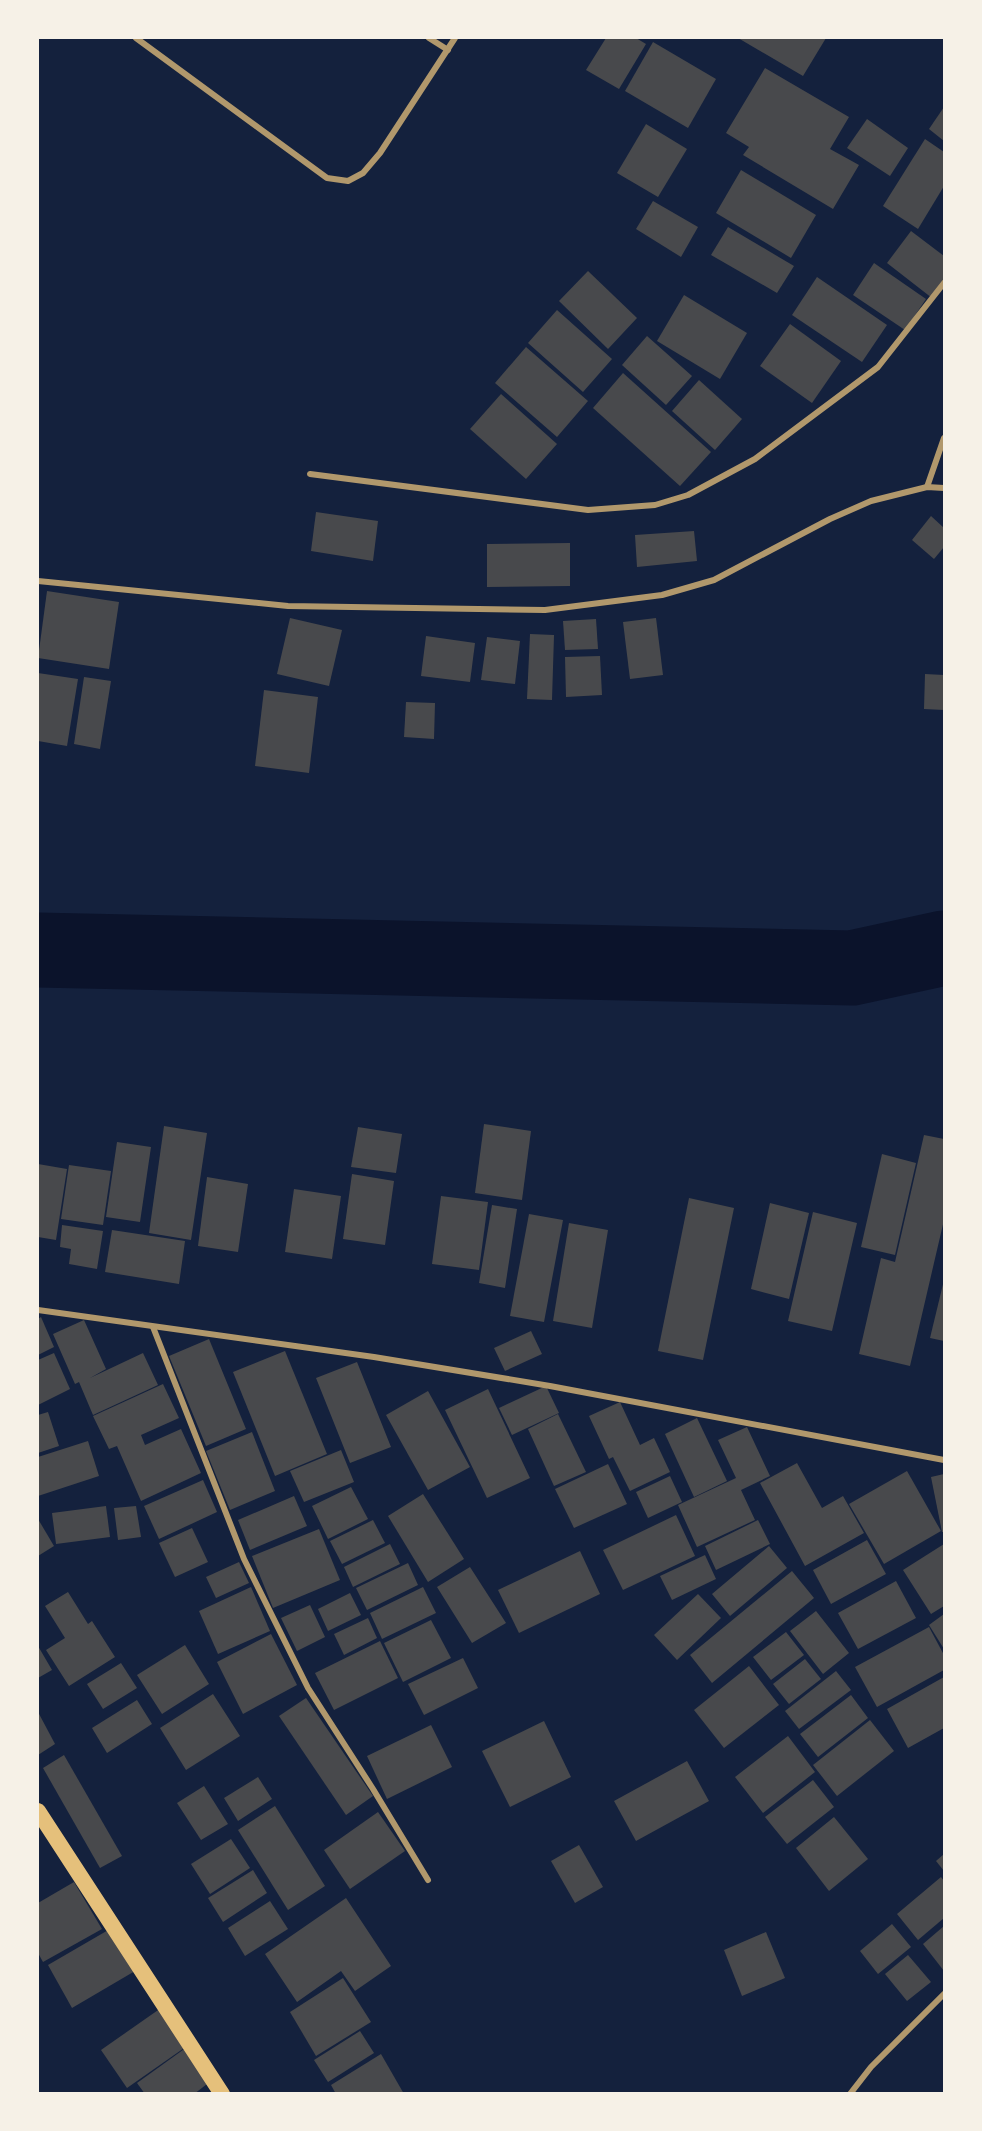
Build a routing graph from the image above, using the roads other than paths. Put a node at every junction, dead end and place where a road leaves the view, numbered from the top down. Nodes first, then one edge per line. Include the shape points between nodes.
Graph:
1 (136, 38) edge
2 (429, 38) edge
3 (455, 38) edge
4 (448, 50) junction
5 (945, 284) edge
6 (945, 438) edge
7 (310, 474) dead end
8 (927, 487) junction
9 (945, 488) edge
10 (38, 581) edge
11 (38, 1310) edge
12 (153, 1327) junction
13 (945, 1460) edge
14 (38, 1811) edge
15 (428, 1880) dead end
16 (945, 1994) edge
17 (222, 2094) edge
18 (850, 2094) edge

1 - 4 street via 327,178 348,181 363,173 380,153
2 - 4 street
3 - 4 street
5 - 7 street via 878,367 755,459 688,495 655,505 588,510
6 - 8 street
8 - 9 street
8 - 10 street via 871,501 714,580 663,595 545,610 288,606
11 - 12 street
12 - 13 street via 550,1386
12 - 15 street via 244,1559 268,1608 308,1688
14 - 17 highway
16 - 18 street via 871,2067

